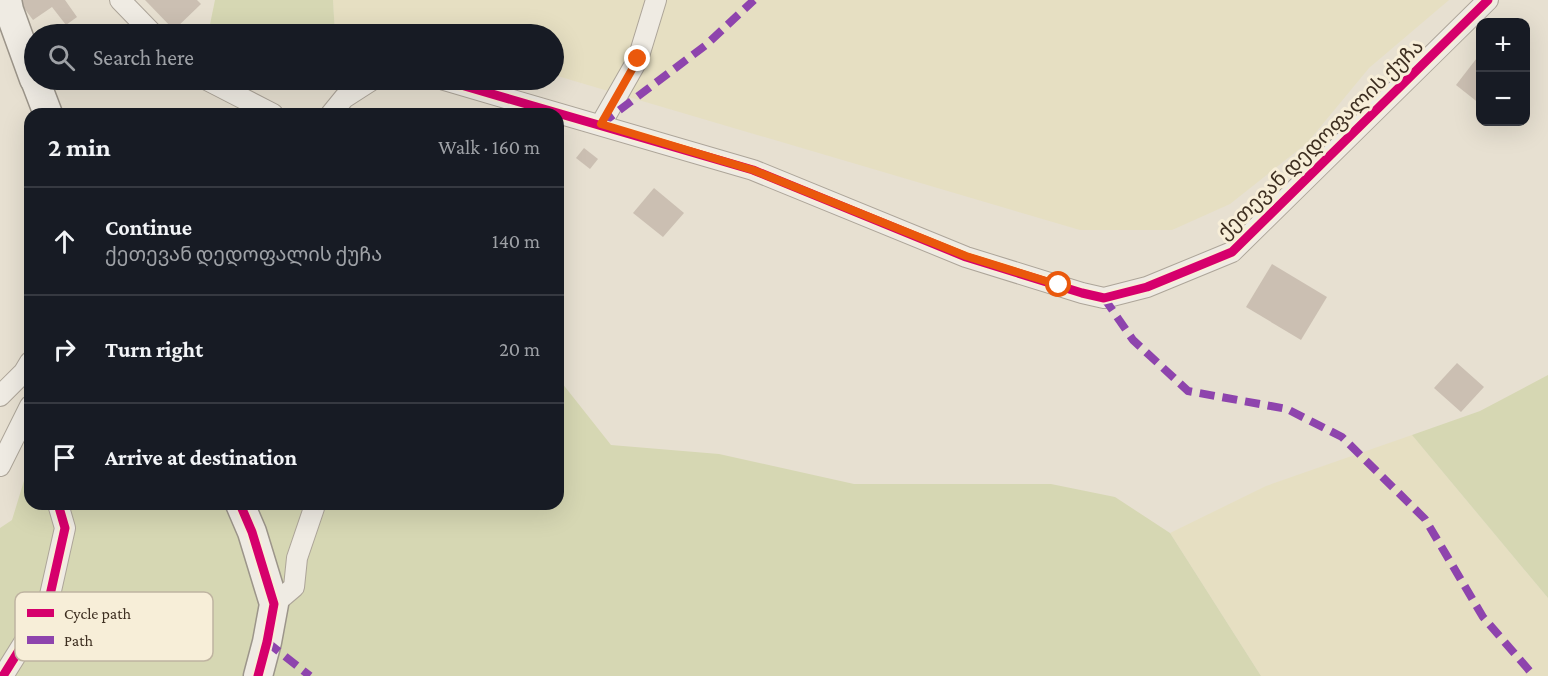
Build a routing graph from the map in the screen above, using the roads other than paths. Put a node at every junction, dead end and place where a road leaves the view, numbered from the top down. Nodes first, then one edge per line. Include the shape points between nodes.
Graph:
1 (7, 0) edge
2 (120, 0) edge
3 (656, 0) edge
4 (1488, 0) edge
5 (143, 24) edge
6 (24, 50) edge
7 (39, 90) edge
8 (226, 90) edge
9 (356, 90) edge
10 (480, 90) edge
11 (46, 108) edge
12 (261, 108) edge
13 (336, 108) edge
14 (544, 108) edge
15 (564, 114) edge
16 (601, 124) junction
17 (24, 370) edge
18 (0, 396) edge
19 (24, 418) edge
20 (0, 466) edge
21 (60, 510) edge
22 (243, 510) edge
23 (313, 510) edge
24 (51, 592) edge
25 (274, 604) junction
26 (15, 657) edge
27 (3, 676) edge
28 (258, 676) edge

1 - 6 street
2 - 5 street
3 - 16 street via 638,59
4 - 16 street, ქეთევან დედოფალის ქუჩა via 1232,252 1146,287 1104,298 966,256 753,170
7 - 11 street
8 - 12 street
9 - 13 street
10 - 14 street, ქეთევან დედოფალის ქუჩა
15 - 16 street, ქეთევან დედოფალის ქუჩა
17 - 18 street
19 - 20 street
21 - 24 street via 65,528
22 - 25 street
23 - 25 street via 297,558 294,587
25 - 28 street
26 - 27 street

